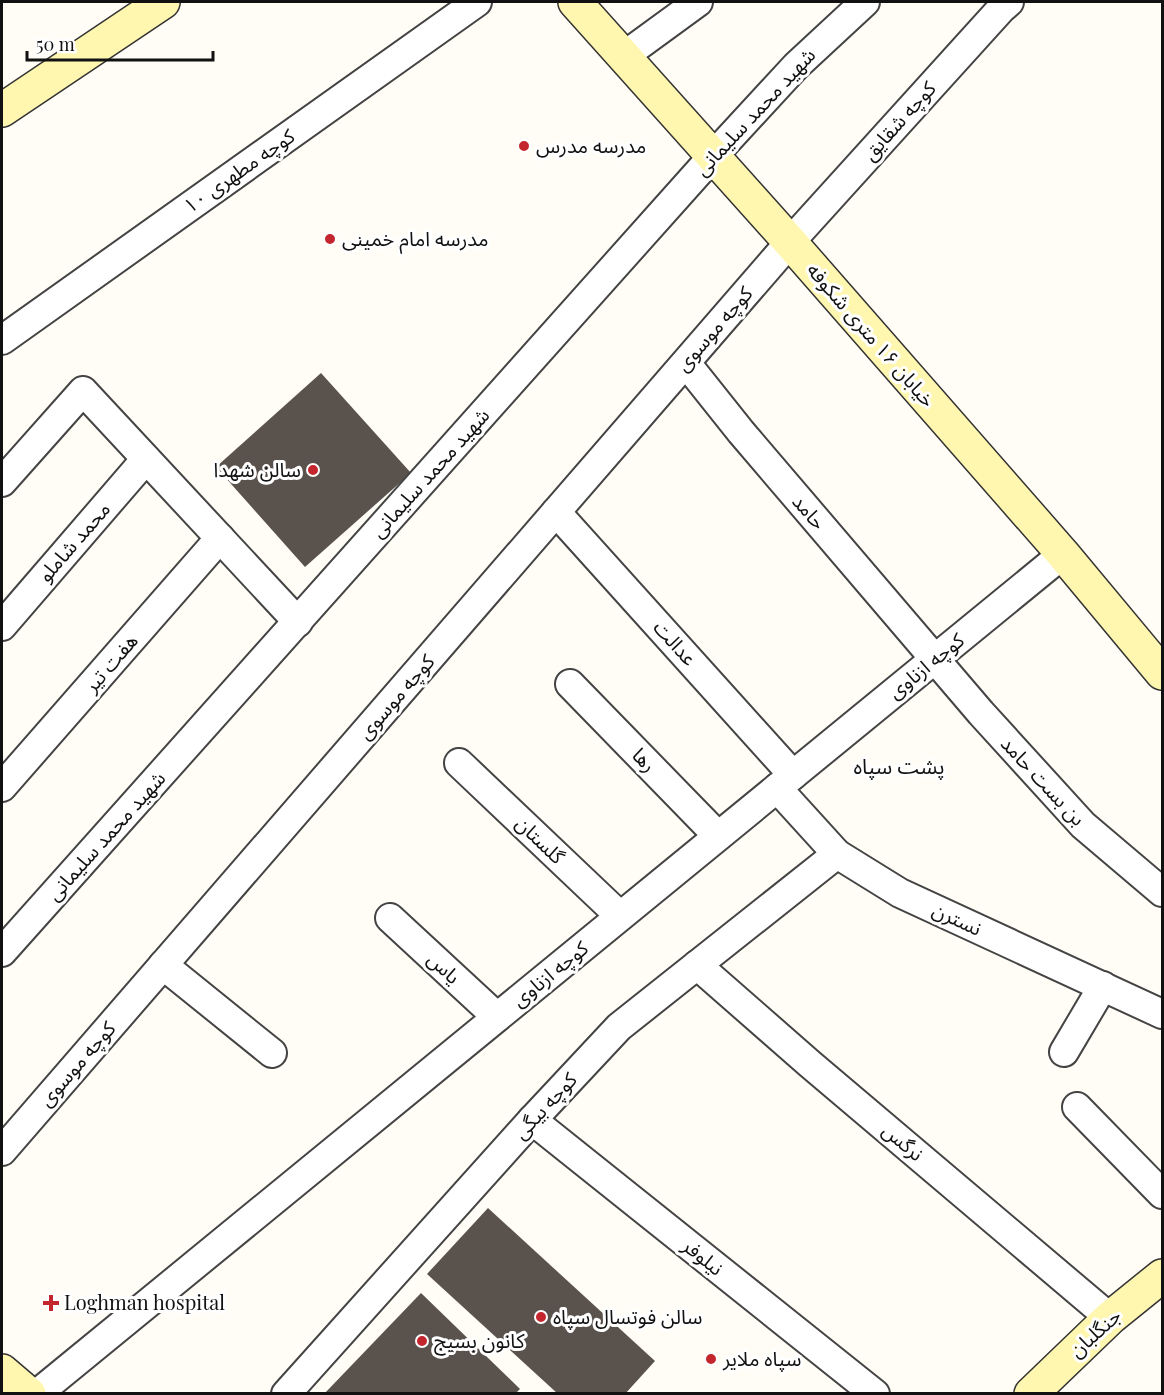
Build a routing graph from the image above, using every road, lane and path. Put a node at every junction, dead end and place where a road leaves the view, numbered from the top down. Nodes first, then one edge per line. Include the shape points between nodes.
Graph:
1 (477, 2) edge
2 (575, 2) edge
3 (698, 2) edge
4 (865, 2) edge
5 (1010, 2) edge
6 (150, 5) edge
7 (624, 56) junction
8 (2, 110) edge
9 (713, 156) junction
10 (790, 242) junction
11 (2, 340) edge
12 (686, 363) junction
13 (146, 459) junction
14 (2, 482) edge
15 (556, 512) junction
16 (220, 538) junction
17 (1063, 554) junction
18 (298, 622) junction
19 (2, 626) edge
20 (935, 659) junction
21 (1162, 673) edge
22 (570, 684) dead end
23 (459, 763) dead end
24 (785, 781) junction
25 (2, 787) edge
26 (718, 836) junction
27 (837, 854) junction
28 (1162, 892) edge
29 (620, 916) junction
30 (390, 918) dead end
31 (2, 952) edge
32 (163, 965) junction
33 (697, 965) junction
34 (1103, 986) junction
35 (1162, 1014) edge
36 (497, 1017) junction
37 (1064, 1052) dead end
38 (272, 1053) dead end
39 (1077, 1107) dead end
40 (532, 1120) junction
41 (2, 1151) edge
42 (1162, 1194) edge
43 (1162, 1276) edge
44 (1110, 1318) junction
45 (2, 1371) edge
46 (29, 1394) edge
47 (37, 1394) edge
48 (286, 1394) edge
49 (875, 1394) edge
50 (1031, 1394) edge

1 - 11 street, کوچه مطهری ۱۰
2 - 7 street, خیابان ۱۶ متری شکوفه
3 - 7 street
4 - 9 street, شهید محمد سلیمانی via 796,66
5 - 10 street, کوچه شقایق
6 - 8 street
7 - 9 street, خیابان ۱۶ متری شکوفه
9 - 10 street, خیابان ۱۶ متری شکوفه
9 - 18 street, شهید محمد سلیمانی
10 - 12 street, کوچه موسوی
10 - 17 street, خیابان ۱۶ متری شکوفه
12 - 15 street, کوچه موسوی
12 - 20 street, حامد
13 - 14 street via 83,391
13 - 16 street
13 - 19 street, محمد شاملو
15 - 24 street, عدالت
15 - 32 street, کوچه موسوی
16 - 18 street
16 - 25 street, هفت تیر
17 - 20 street, کوچه ازناوی
17 - 21 street, خیابان ۱۶ متری شکوفه
18 - 31 street, شهید محمد سلیمانی
20 - 24 street, کوچه ازناوی
20 - 28 street, بن بست حامد via 1083,825
22 - 26 street, رها
23 - 29 street, گلستان
24 - 26 street, کوچه ازناوی
24 - 27 street, نسترن
26 - 29 street, کوچه ازناوی
27 - 33 street, کوچه بیگی
27 - 34 street, نسترن via 900,893
29 - 36 street, کوچه ازناوی
30 - 36 street, یاس
32 - 38 street
32 - 41 street, کوچه موسوی
33 - 40 street, کوچه بیگی via 619,1027
33 - 44 street, نرگس
34 - 35 street, نسترن
34 - 37 street
36 - 47 street, کوچه ازناوی
39 - 42 street
40 - 48 street, کوچه بیگی
40 - 49 street, نیلوفر
43 - 44 street, جنگلبان
44 - 50 street, جنگلبان
45 - 46 street

